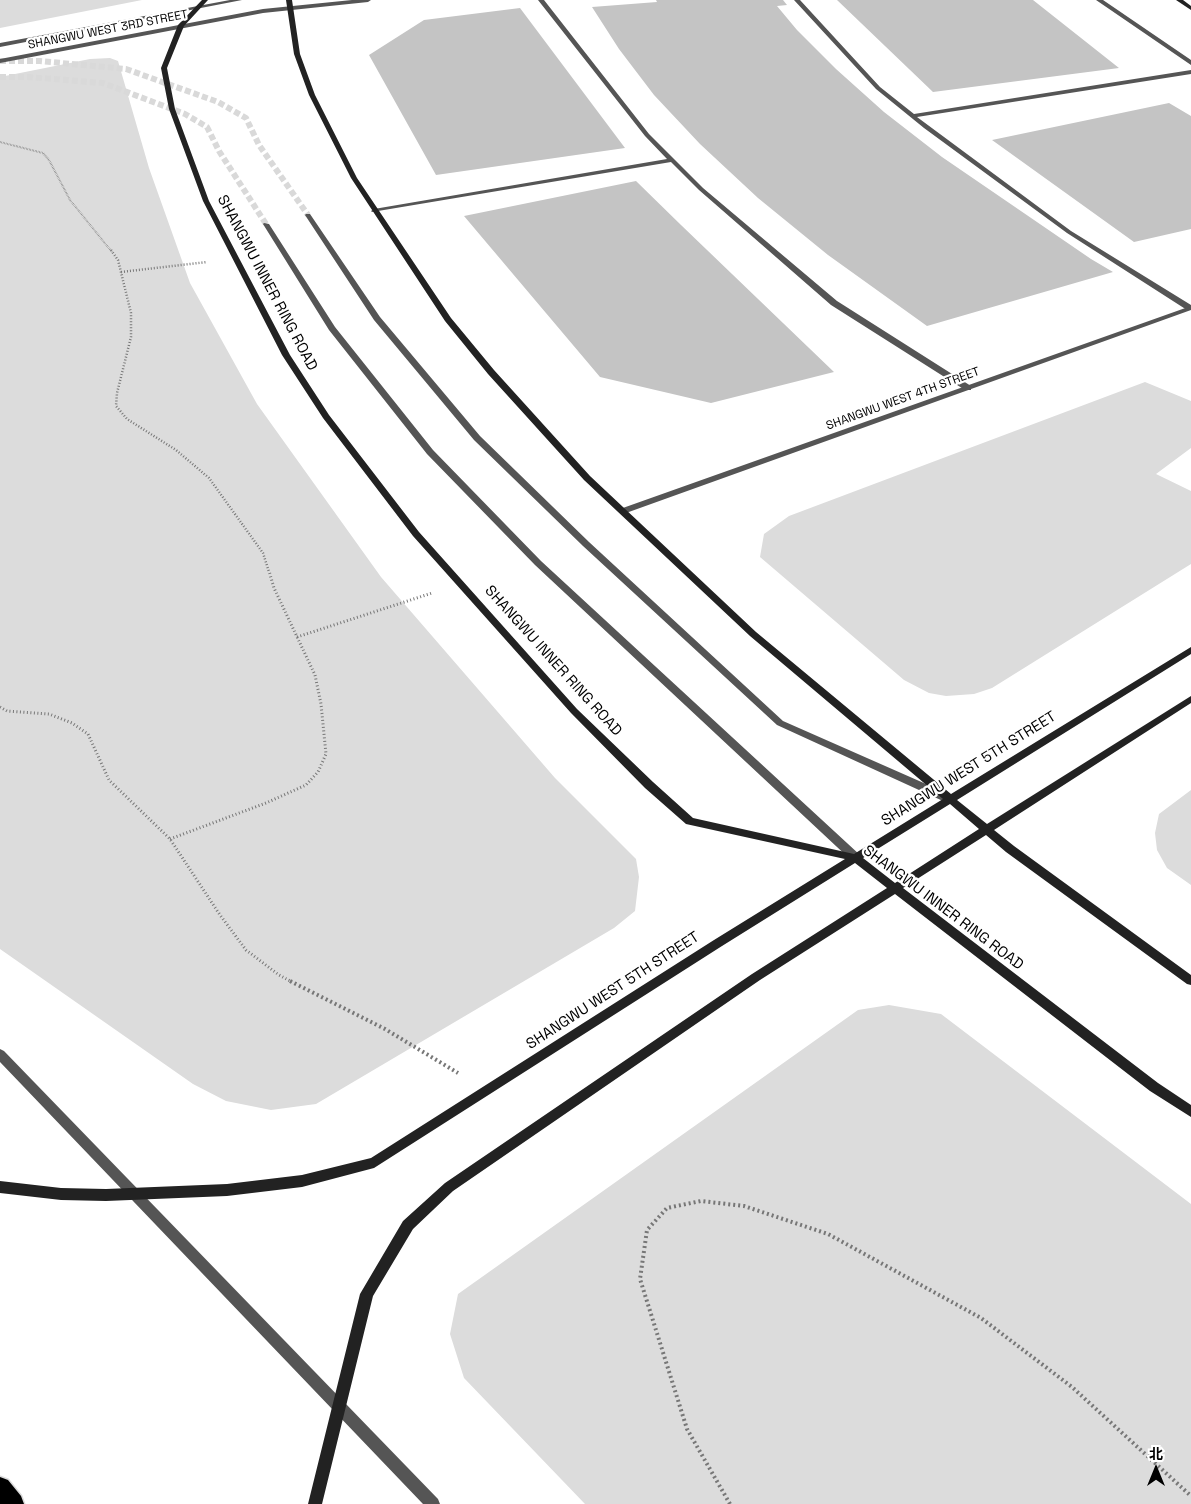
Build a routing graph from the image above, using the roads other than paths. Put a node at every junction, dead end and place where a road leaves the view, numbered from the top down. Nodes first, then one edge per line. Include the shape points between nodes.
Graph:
1 (205, 0) edge
2 (239, 0) edge
3 (368, 0) edge
4 (541, 0) edge
5 (797, 0) edge
6 (1099, 0) edge
7 (1178, 0) edge
8 (290, 4) edge
9 (198, 7) junction
10 (1191, 8) edge
11 (181, 26) junction
12 (0, 45) edge
13 (0, 61) edge
14 (1191, 63) edge
15 (1191, 72) edge
16 (912, 116) junction
17 (672, 160) junction
18 (374, 211) junction
19 (308, 215) tunnel mouth
20 (266, 224) tunnel mouth
21 (1190, 308) edge
22 (968, 388) junction
23 (623, 511) junction
24 (1191, 650) edge
25 (1191, 699) edge
26 (950, 799) junction
27 (987, 830) junction
28 (856, 858) junction
29 (895, 888) junction
30 (1191, 981) edge
31 (0, 1054) edge
32 (1191, 1112) edge
33 (0, 1187) edge
34 (134, 1194) junction
35 (338, 1406) junction
36 (0, 1488) edge
37 (13, 1504) edge
38 (315, 1504) edge
39 (433, 1504) edge

1 - 9 street, SHANGWU INNER RING ROAD
2 - 9 street, SHANGWU WEST 3RD STREET
3 - 8 street, SHANGWU WEST 3RD STREET
4 - 17 street via 647,135
5 - 16 street via 878,88
6 - 14 street
7 - 10 street
8 - 11 street, SHANGWU WEST 3RD STREET
8 - 18 street via 297,54 312,95
9 - 11 street, SHANGWU INNER RING ROAD
9 - 12 street, SHANGWU WEST 3RD STREET
11 - 13 street, SHANGWU WEST 3RD STREET
11 - 28 street, SHANGWU INNER RING ROAD via 164,68 172,108 206,201 286,355 326,416 416,534 574,711 690,821
15 - 16 street
16 - 21 street via 1062,227
17 - 18 street
17 - 22 street via 701,189 834,303
18 - 23 street via 448,319 491,372 587,478
19 - 26 street via 377,318 477,438 586,544 780,723
20 - 28 street via 332,328 430,452 538,563
21 - 22 street, SHANGWU WEST 4TH STREET
22 - 23 street, SHANGWU WEST 4TH STREET
23 - 26 street via 752,634
24 - 26 street, SHANGWU WEST 5TH STREET
25 - 27 street
26 - 27 street
26 - 28 street, SHANGWU WEST 5TH STREET
27 - 29 street
27 - 30 street
28 - 29 street, SHANGWU INNER RING ROAD
28 - 34 street, SHANGWU WEST 5TH STREET via 374,1163 302,1182 227,1190
29 - 32 street, SHANGWU INNER RING ROAD
29 - 35 street via 756,977 449,1187 408,1225 367,1294
31 - 34 street
33 - 34 street, SHANGWU WEST 5TH STREET via 61,1194
34 - 35 street
35 - 38 street
35 - 39 street
36 - 37 highway

